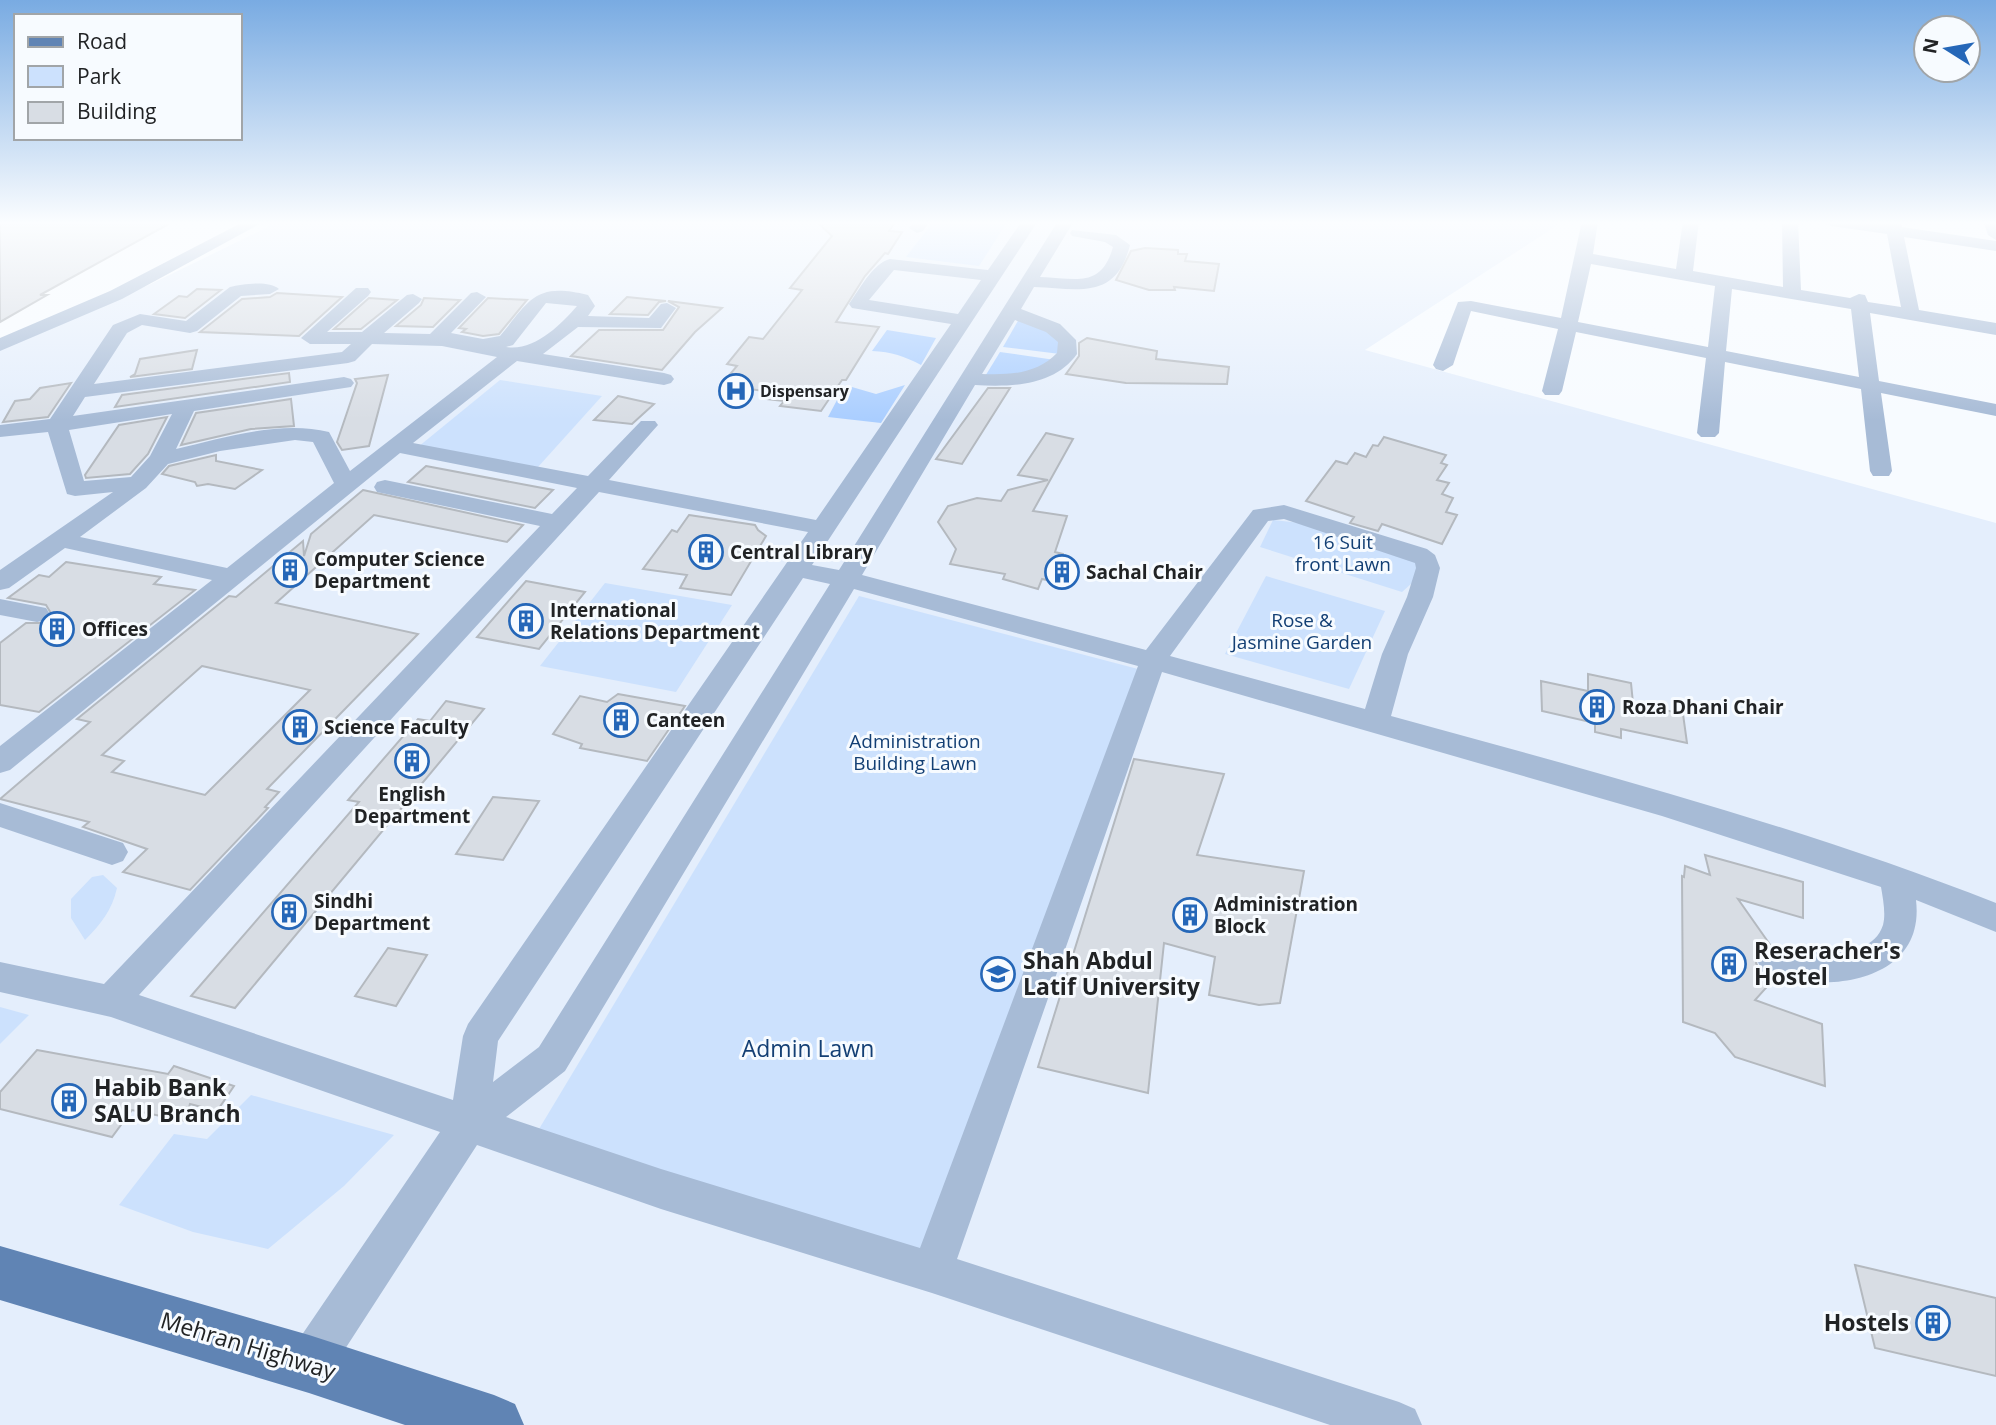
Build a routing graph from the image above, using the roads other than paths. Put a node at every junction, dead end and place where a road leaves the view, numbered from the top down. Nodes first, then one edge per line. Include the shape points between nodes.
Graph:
1 (130, 288) edge
2 (869, 288) edge
3 (984, 288) edge
4 (1024, 288) edge
5 (1577, 288) edge
6 (1723, 288) edge
7 (1766, 288) edge
8 (1773, 288) edge
9 (1793, 288) edge
10 (1906, 288) edge
11 (270, 289) dead end
12 (1793, 291) junction
13 (362, 292) dead end
14 (477, 297) dead end
15 (413, 299) dead end
16 (1859, 302) junction
17 (667, 308) dead end
18 (1009, 311) junction
19 (1911, 311) junction
20 (963, 320) junction
21 (574, 321) junction
22 (1996, 322) edge
23 (1568, 325) junction
24 (1996, 329) edge
25 (368, 338) junction
26 (0, 345) edge
27 (514, 355) junction
28 (1716, 355) junction
29 (1443, 365) dead end
30 (664, 379) dead end
31 (967, 379) junction
32 (344, 383) dead end
33 (1870, 385) junction
34 (1552, 391) dead end
35 (79, 392) junction
36 (186, 406) junction
37 (1996, 410) edge
38 (57, 425) junction
39 (648, 425) dead end
40 (0, 431) edge
41 (1708, 433) dead end
42 (396, 446) junction
43 (160, 459) junction
44 (1881, 471) dead end
45 (138, 483) junction
46 (592, 485) junction
47 (347, 486) junction
48 (385, 487) dead end
49 (556, 522) junction
50 (823, 528) junction
51 (60, 540) junction
52 (795, 569) junction
53 (234, 577) junction
54 (845, 579) junction
55 (0, 582) edge
56 (0, 607) edge
57 (37, 614) dead end
58 (1153, 660) junction
59 (1376, 720) junction
60 (0, 762) edge
61 (0, 815) edge
62 (112, 852) dead end
63 (1896, 879) junction
64 (1996, 918) edge
65 (1775, 962) dead end
66 (0, 977) edge
67 (111, 1001) junction
68 (468, 1124) junction
69 (932, 1272) junction
70 (0, 1273) edge
71 (309, 1364) junction
72 (494, 1425) edge
73 (1399, 1425) edge

1 - 26 street
2 - 20 street via 858,304
3 - 20 street
4 - 18 street
5 - 23 street
6 - 28 street
7 - 12 street
8 - 12 street
9 - 12 street
10 - 19 street
11 - 35 street via 236,291 190,327 140,319 120,329
12 - 16 street
13 - 25 street via 310,338
14 - 21 street via 438,336 483,345 506,341 540,299 549,297 582,299 586,306
15 - 25 street
16 - 19 street
16 - 33 street
17 - 21 street via 654,324
18 - 31 street
18 - 31 street via 1053,328 1068,340 1067,355 1027,377
19 - 22 street
19 - 24 street
20 - 50 street
21 - 27 street via 536,350
23 - 28 street
23 - 29 street via 1464,306
23 - 34 street
25 - 27 street via 442,340
25 - 35 street via 348,357
27 - 30 street
27 - 42 street
28 - 33 street
28 - 41 street
31 - 54 street
32 - 36 street
33 - 37 street
33 - 44 street
35 - 38 street
36 - 38 street
36 - 43 street
38 - 40 street
38 - 45 street via 75,489
39 - 46 street
42 - 46 street
42 - 47 street
43 - 45 street
43 - 47 street via 295,434 321,437
45 - 51 street
46 - 49 street
46 - 50 street
47 - 53 street
48 - 49 street
49 - 67 street
50 - 52 street
51 - 53 street
51 - 55 street
52 - 54 street
52 - 68 street via 481,1036
53 - 60 street
54 - 58 street
54 - 68 street via 552,1059
56 - 57 street
58 - 59 street
58 - 59 street via 1255,521 1270,513 1297,514 1426,560 1420,597 1395,654
58 - 69 street
59 - 63 street via 1813,848
61 - 62 street
63 - 64 street
63 - 65 street via 1898,932 1882,952 1856,965 1819,968
66 - 67 street
67 - 68 street
68 - 69 street
68 - 71 street
69 - 73 street
70 - 71 main road, Mehran Highway
71 - 72 main road, Mehran Highway

